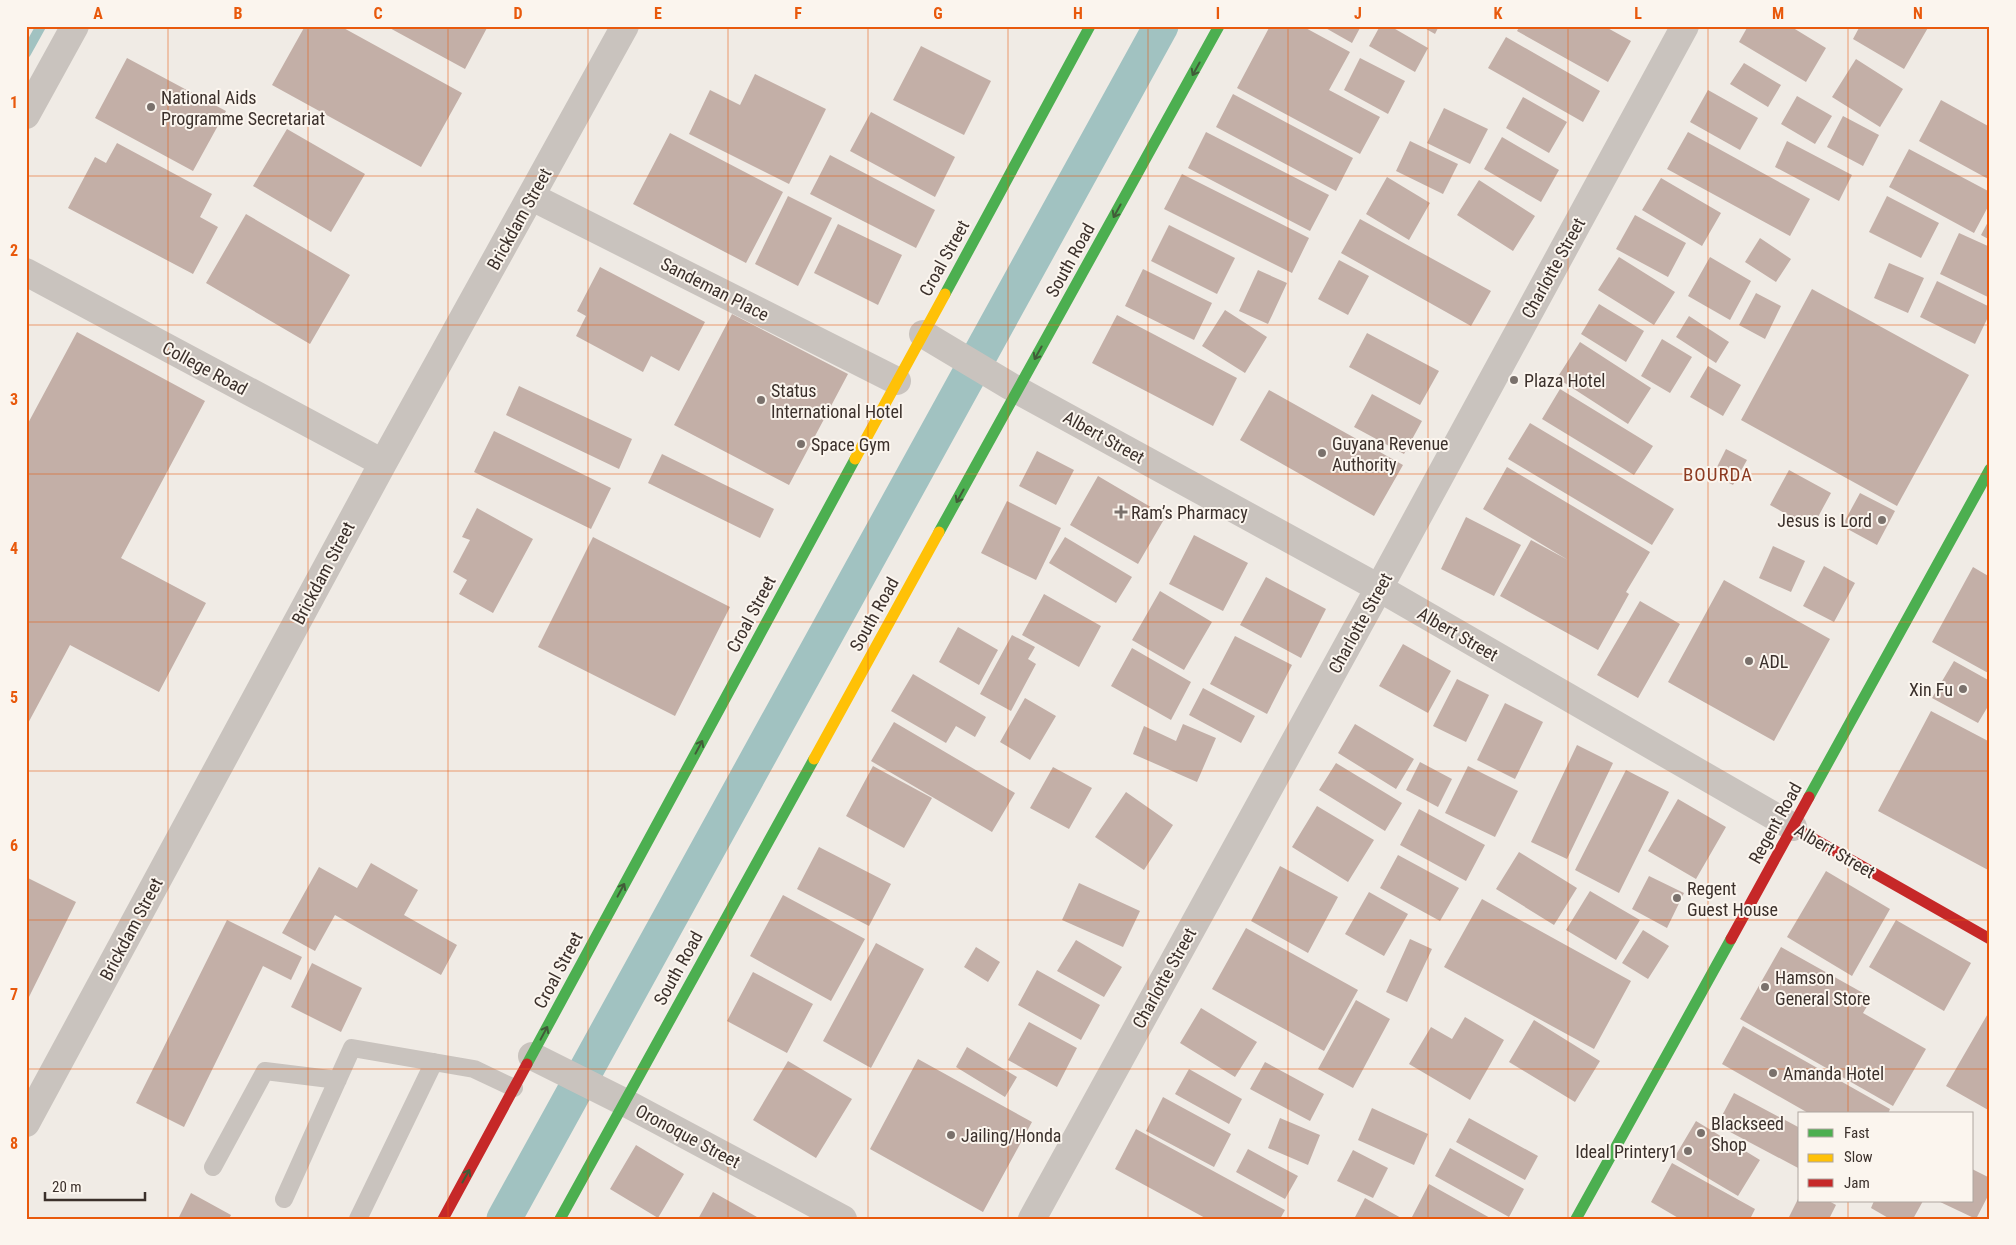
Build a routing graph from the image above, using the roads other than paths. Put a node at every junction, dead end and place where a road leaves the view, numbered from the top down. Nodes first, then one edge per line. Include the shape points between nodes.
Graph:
1 (75, 26) edge
2 (625, 26) edge
3 (1090, 26) edge
4 (1219, 26) edge
5 (1685, 26) edge
6 (26, 115) edge
7 (532, 197) junction
8 (26, 272) edge
9 (923, 334) junction
10 (897, 381) junction
11 (1014, 388) junction
12 (383, 463) junction
13 (1990, 470) edge
14 (1379, 588) junction
15 (1793, 827) junction
16 (1990, 939) edge
17 (543, 1061) junction
18 (434, 1062) junction
19 (338, 1080) junction
20 (514, 1088) junction
21 (615, 1098) junction
22 (26, 1123) edge
23 (212, 1167) dead end
24 (284, 1200) dead end
25 (358, 1219) edge
26 (443, 1219) edge
27 (560, 1219) edge
28 (843, 1219) edge
29 (1032, 1219) edge
30 (1576, 1219) edge

1 - 6 street
2 - 7 street, Brickdam Street
3 - 9 street, Croal Street
4 -> 11 street, South Road
5 - 14 street, Charlotte Street
7 - 10 street, Sandeman Place
7 - 12 street, Brickdam Street
8 - 12 street, College Road
9 - 10 street, Croal Street
9 - 11 street, Albert Street
17 -> 10 street, Croal Street
11 - 14 street, Albert Street
11 -> 21 street, South Road
12 - 22 street, Brickdam Street
13 - 15 street, Regent Road
14 - 15 street, Albert Street
14 - 29 street, Charlotte Street
15 - 16 street, Albert Street
15 - 30 street, Regent Road
17 - 20 street, Croal Street
17 - 21 street, Oronoque Street
18 - 19 lane via 352,1048
18 - 20 lane via 474,1069
18 - 25 lane
19 - 23 lane via 265,1071
19 - 24 lane
26 -> 20 street, Croal Street
21 - 27 street, South Road
21 - 28 street, Oronoque Street

